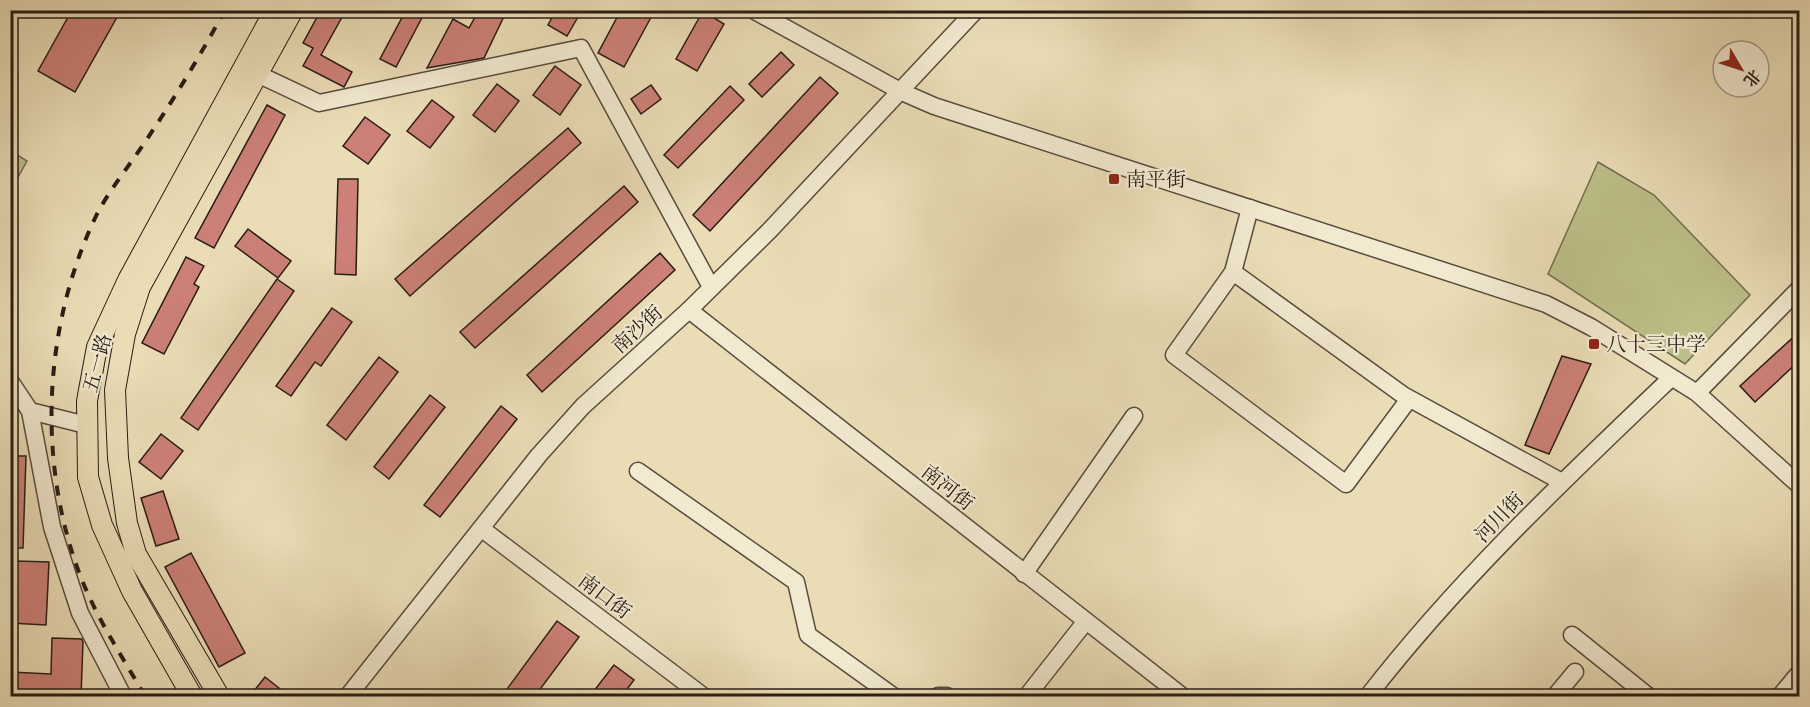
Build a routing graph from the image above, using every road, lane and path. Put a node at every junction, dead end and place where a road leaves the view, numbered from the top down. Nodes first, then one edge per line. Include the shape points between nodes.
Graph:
1 (275, 10) edge
2 (293, 10) edge
3 (753, 10) edge
4 (976, 10) edge
5 (251, 70) junction
6 (902, 92) junction
7 (1250, 208) junction
8 (1233, 272) junction
9 (711, 287) junction
10 (1800, 288) edge
11 (689, 310) junction
12 (1671, 378) junction
13 (10, 381) edge
14 (1696, 393) junction
15 (1409, 399) junction
16 (30, 411) junction
17 (1134, 416) dead end
18 (86, 425) junction
19 (638, 471) dead end
20 (1562, 482) junction
21 (1800, 486) edge
22 (482, 530) junction
23 (1024, 573) junction
24 (1086, 621) junction
25 (1572, 635) dead end
26 (1575, 672) dead end
27 (1800, 672) edge
28 (1039, 688) edge
29 (123, 696) edge
30 (192, 696) edge
31 (219, 696) edge
32 (348, 696) edge
33 (703, 696) edge
34 (893, 696) edge
35 (938, 696) edge
36 (947, 696) edge
37 (1027, 696) edge
38 (1182, 696) edge
39 (1368, 696) edge
40 (1555, 696) edge
41 (1648, 696) edge
42 (1780, 696) edge

1 - 5 main road, 五一路
2 - 5 main road, 五一路
3 - 6 street
4 - 6 street, 南沙街
5 - 9 street via 319,103 581,48
5 - 18 main road, 五一路 via 128,280 98,347
5 - 31 main road, 五一路 via 140,287 125,334 115,390 122,488 136,554
6 - 7 street via 934,106
6 - 9 street, 南沙街
7 - 8 street
7 - 12 street via 1546,304 1591,327
8 - 15 street
8 - 15 street via 1174,355 1346,484
9 - 11 street, 南沙街
10 - 14 street
11 - 22 street, 南沙街 via 583,406 539,455
11 - 23 street, 南河街
12 - 14 street
12 - 20 street, 河川街
13 - 16 street
14 - 21 street
15 - 20 street
16 - 18 street
16 - 29 street via 52,527 80,613
17 - 23 street
18 - 30 main road, 五一路 via 88,477 114,554
19 - 34 street via 796,582 808,635
20 - 39 street, 河川街 via 1448,598
22 - 32 street, 南沙街
22 - 33 street, 南口街
23 - 24 street, 南河街
24 - 28 street
24 - 38 street, 南河街
25 - 41 street
26 - 40 street
27 - 42 street
28 - 37 street
35 - 36 street

